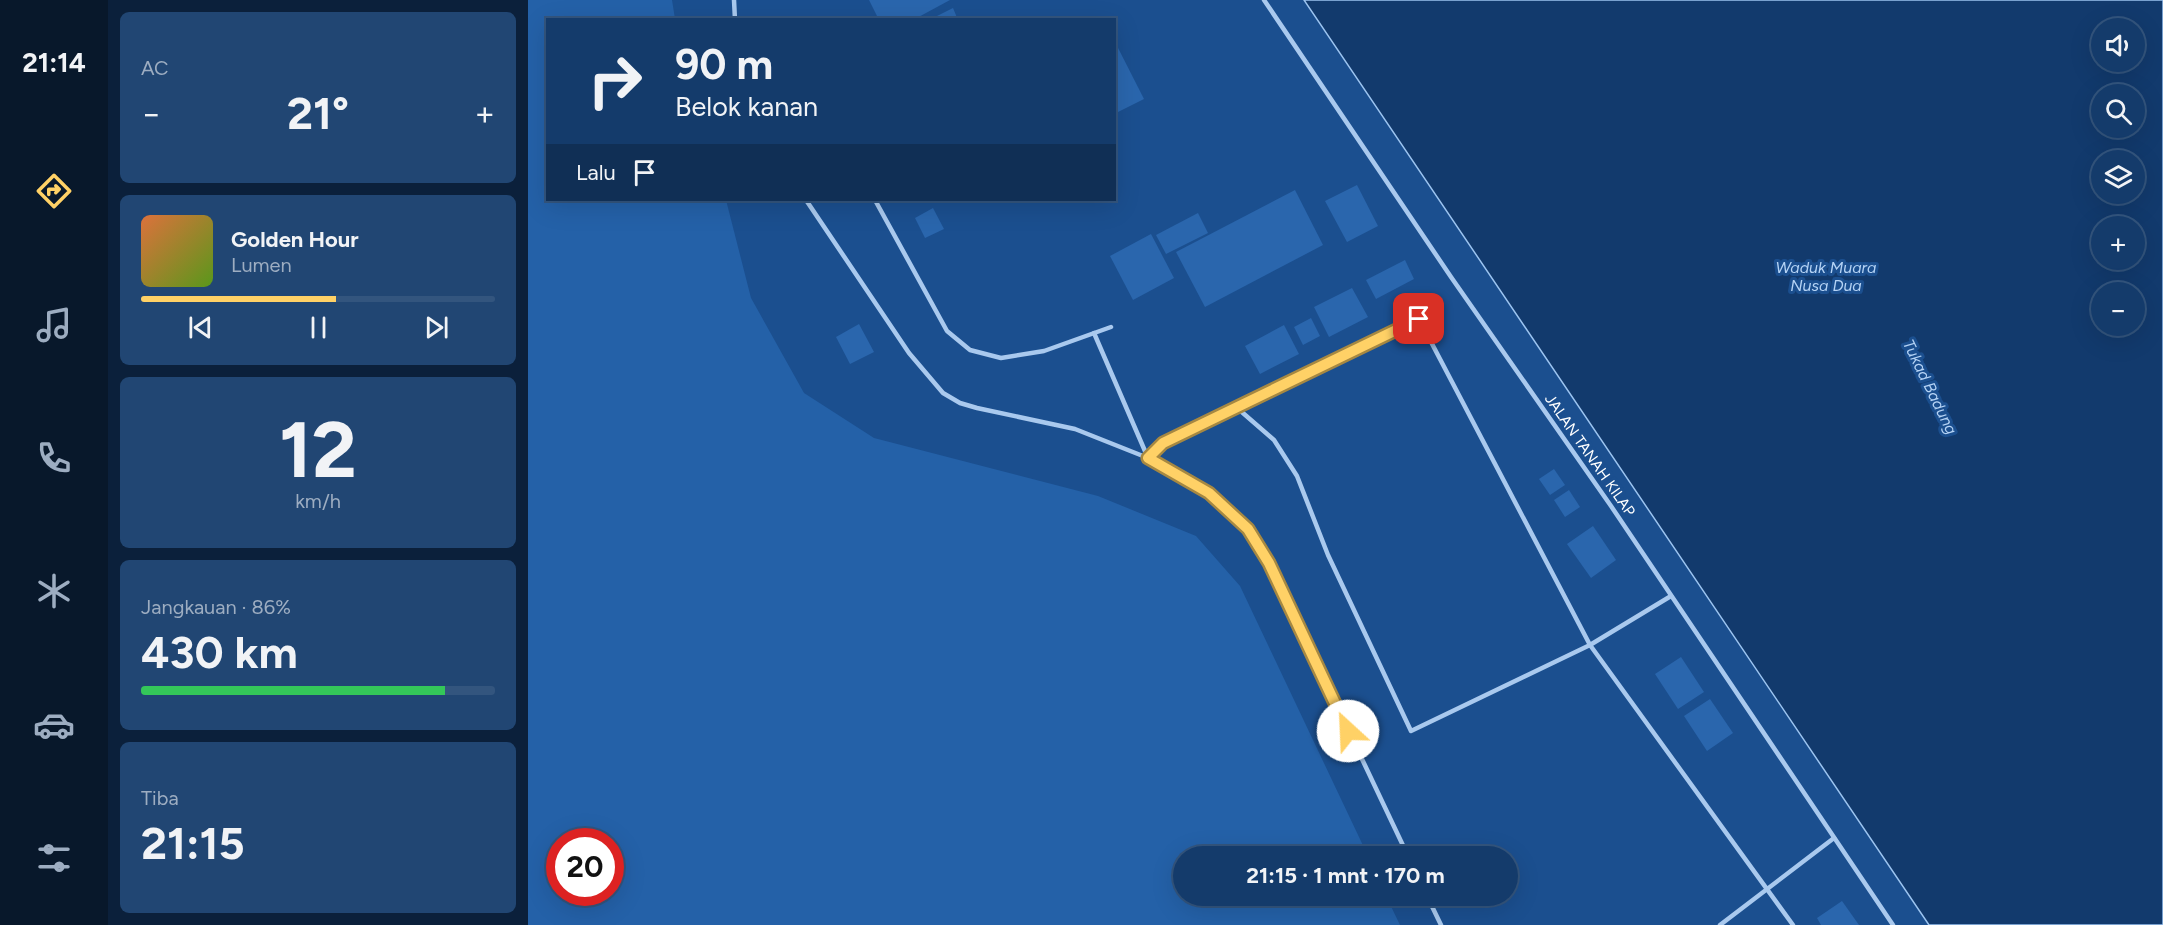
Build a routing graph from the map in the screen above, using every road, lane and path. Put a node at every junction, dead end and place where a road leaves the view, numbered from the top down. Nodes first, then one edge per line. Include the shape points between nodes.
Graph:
1 (734, 0) edge
2 (1264, 0) edge
3 (735, 18) edge
4 (807, 201) edge
5 (875, 201) edge
6 (1111, 327) dead end
7 (1094, 333) junction
8 (1236, 407) junction
9 (1148, 458) junction
10 (1671, 596) junction
11 (1590, 645) junction
12 (1834, 838) junction
13 (1403, 846) edge
14 (1767, 889) junction
15 (1432, 906) edge
16 (1441, 925) edge
17 (1720, 925) edge
18 (1793, 925) edge
19 (1893, 925) edge

1 - 3 lane
2 - 10 lane, JALAN TANAH KILAP
4 - 9 lane via 909,353 943,393 968,406 1075,429
5 - 7 lane via 947,331 970,350 1000,358 1044,351
6 - 7 lane
7 - 9 lane
8 - 9 lane via 1163,443
8 - 11 lane via 1419,319
8 - 11 lane via 1274,440 1297,476 1328,555 1410,731
9 - 13 lane via 1209,493 1248,529 1269,563
10 - 11 lane
10 - 12 lane, JALAN TANAH KILAP
11 - 14 lane
12 - 14 lane
12 - 19 lane, JALAN TANAH KILAP
14 - 17 lane
14 - 18 lane
15 - 16 lane

